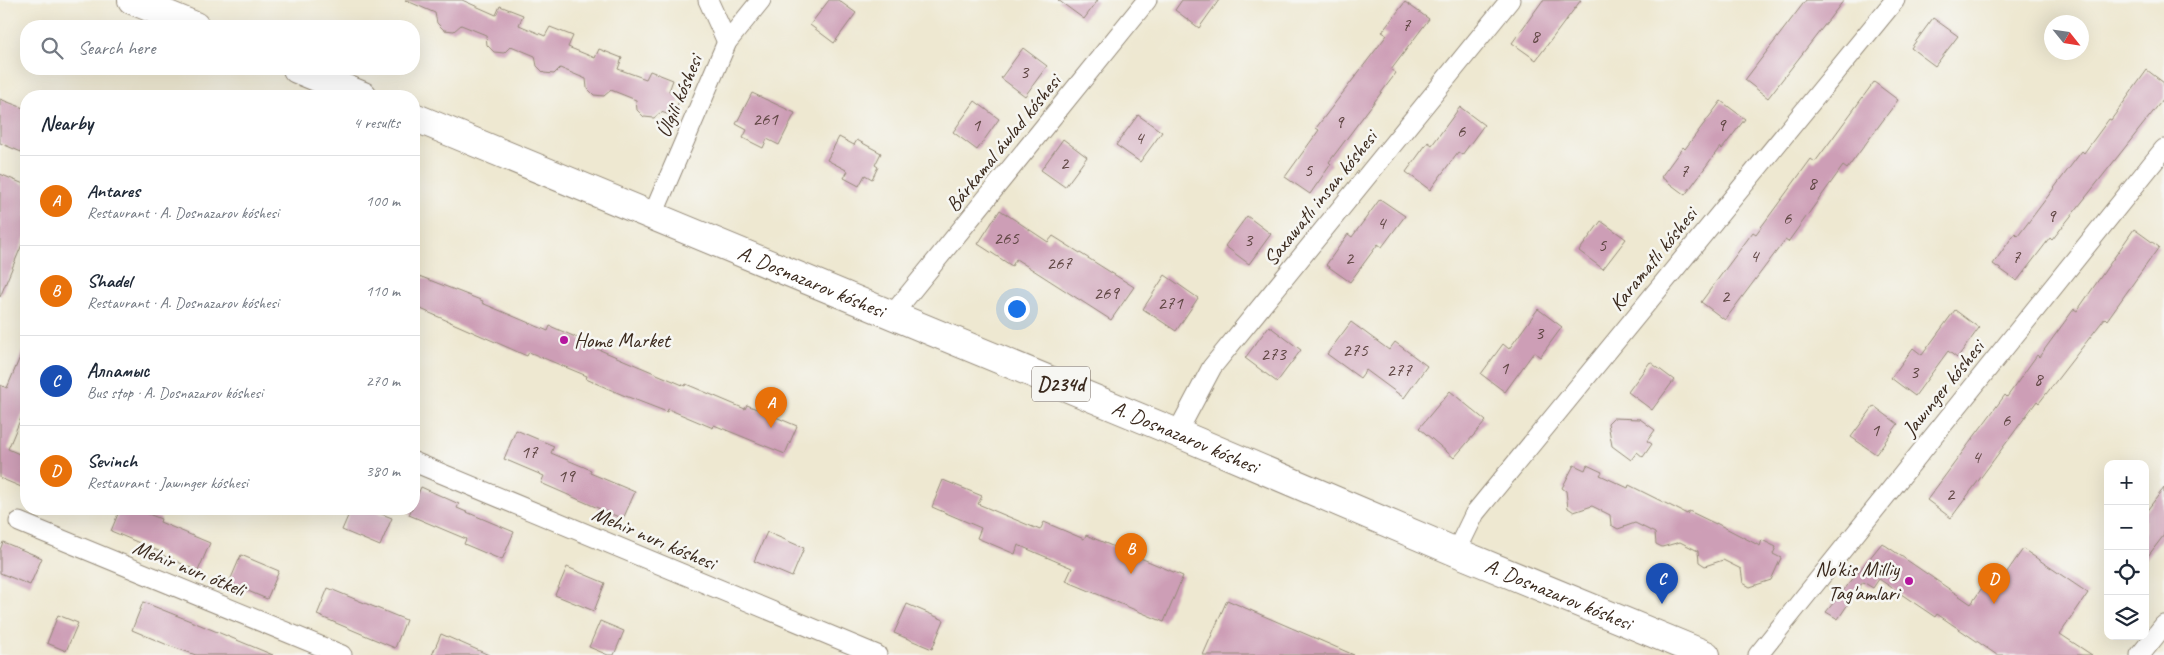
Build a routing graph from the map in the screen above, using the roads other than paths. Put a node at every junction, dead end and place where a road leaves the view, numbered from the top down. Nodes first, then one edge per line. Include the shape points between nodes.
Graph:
1 (132, 0) edge
2 (708, 0) edge
3 (761, 0) edge
4 (1148, 0) edge
5 (1510, 0) edge
6 (1894, 0) edge
7 (180, 20) edge
8 (727, 42) junction
9 (312, 75) edge
10 (348, 90) edge
11 (420, 120) edge
12 (2164, 149) edge
13 (652, 217) junction
14 (892, 315) junction
15 (1177, 433) junction
16 (420, 465) edge
17 (19, 522) dead end
18 (1456, 552) junction
19 (2164, 625) edge
20 (848, 650) edge
21 (342, 655) edge
22 (877, 655) edge
23 (1706, 655) edge
24 (1758, 655) edge
25 (2140, 655) edge

1 - 7 main road
2 - 8 street
3 - 8 street, Úlgili kóshesi
4 - 14 street, Bárkamal áwlad kóshesi
5 - 15 street, Saxawatlı insan kóshesi via 1212,367
6 - 18 street, Karamatlı kóshesi via 1475,514
8 - 13 street, Úlgili kóshesi
9 - 10 main road
11 - 13 main road, A. Dosnazarov kóshesi / D234d
12 - 24 street, Jawınger kóshesi
13 - 14 main road, A. Dosnazarov kóshesi / D234d
14 - 15 main road, A. Dosnazarov kóshesi / D234d
15 - 18 main road, A. Dosnazarov kóshesi / D234d
16 - 20 street, Mehir nurı kóshesi
17 - 21 street, Mehir nurı ótkeli
18 - 23 main road, A. Dosnazarov kóshesi / D234d
19 - 25 street
20 - 22 street, Mehir nurı kóshesi

